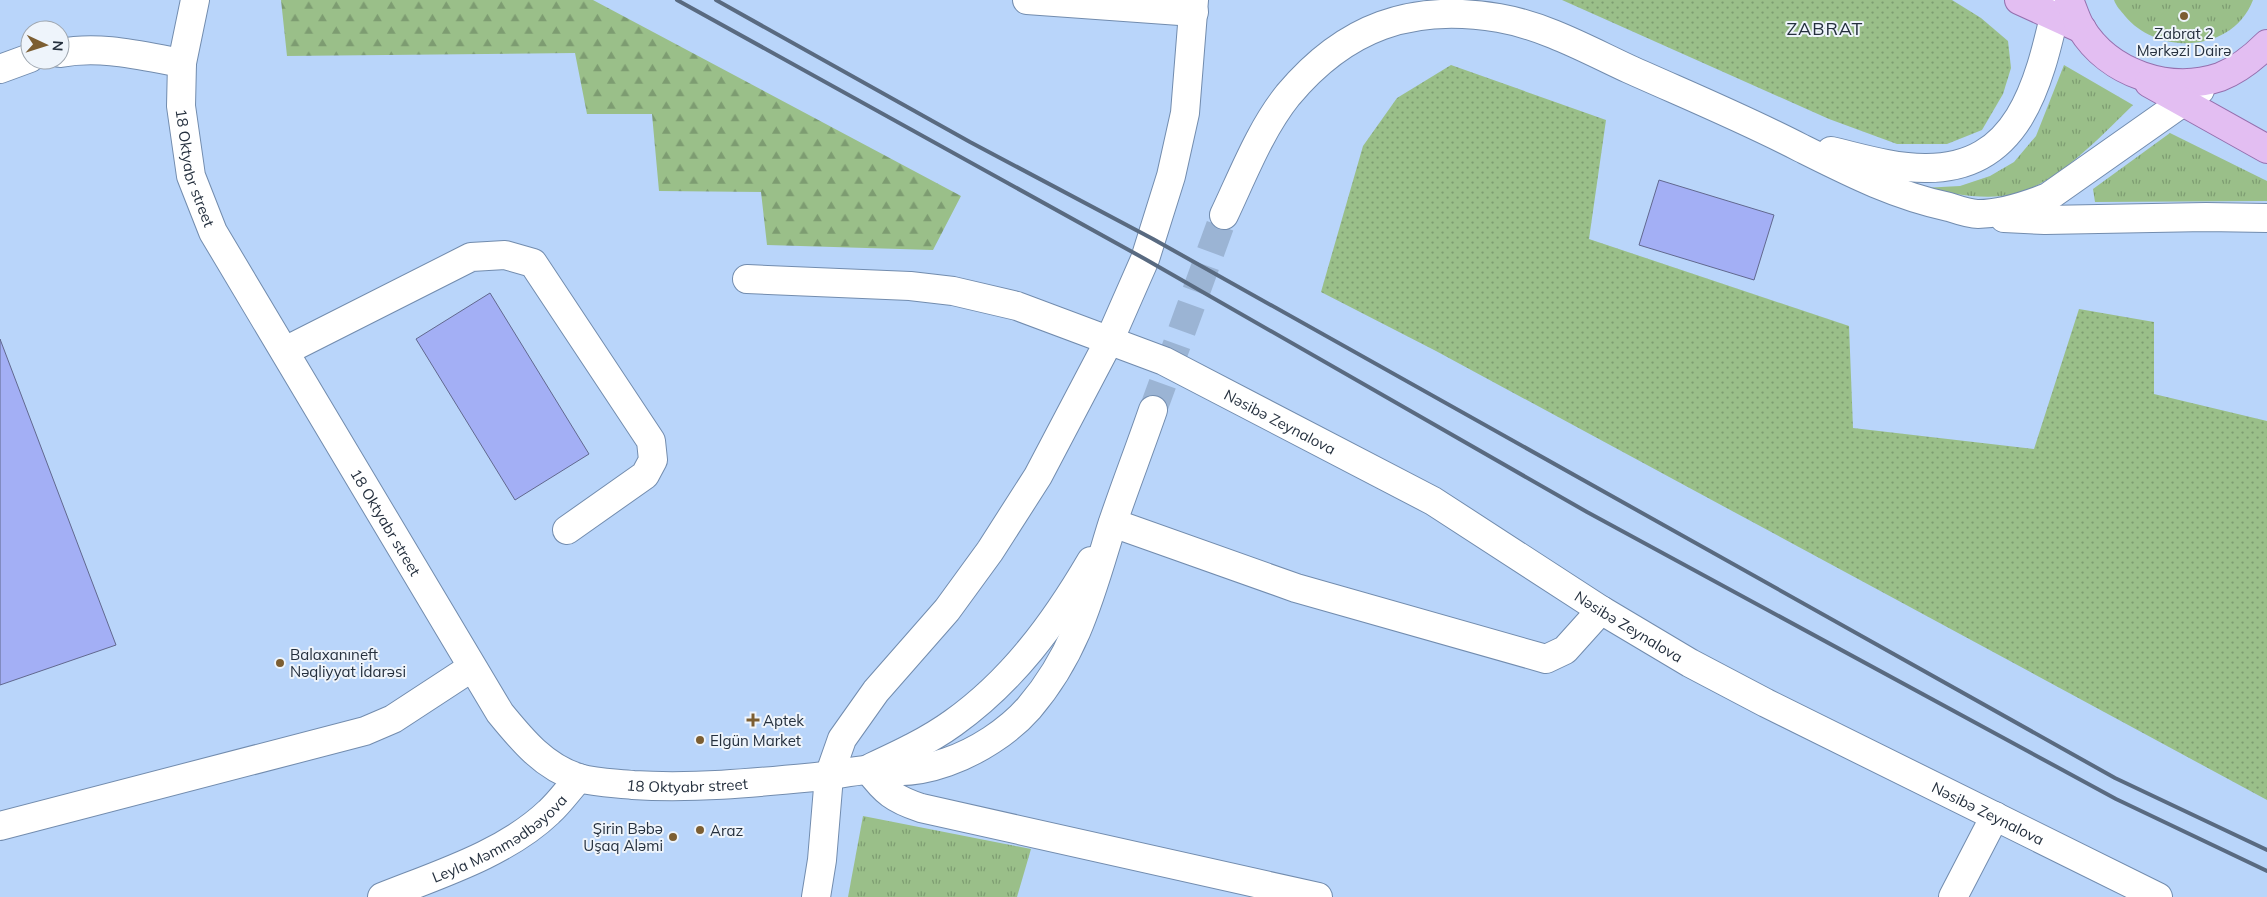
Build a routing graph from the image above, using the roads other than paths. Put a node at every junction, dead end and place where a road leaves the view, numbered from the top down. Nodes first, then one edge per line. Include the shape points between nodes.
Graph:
1 (195, 0) edge
2 (1027, 0) edge
3 (2019, 0) edge
4 (1194, 6) edge
5 (2060, 6) edge
6 (2267, 44) edge
7 (70, 51) edge
8 (20, 62) edge
9 (182, 63) junction
10 (0, 69) edge
11 (2128, 71) junction
12 (2220, 77) junction
13 (2181, 103) junction
14 (1781, 137) junction
15 (2267, 149) edge
16 (1978, 214) junction
17 (1224, 215) tunnel mouth
18 (2267, 218) edge
19 (747, 279) dead end
20 (1109, 341) junction
21 (285, 351) junction
22 (1153, 410) tunnel mouth
23 (1113, 523) junction
24 (568, 530) dead end
25 (1602, 610) junction
26 (471, 668) junction
27 (868, 769) junction
28 (829, 776) junction
29 (580, 778) junction
30 (1995, 816) junction
31 (0, 826) edge
32 (382, 897) edge
33 (816, 897) edge
34 (1318, 897) edge
35 (1953, 897) edge
36 (2158, 897) edge

1 - 9 street, 18 Oktyabr street
2 - 4 street
3 - 5 main road
4 - 20 street via 1185,113 1171,176 1153,239
5 - 11 main road via 2102,53
5 - 14 street via 2026,105 2003,140 1984,155 1953,166 1924,168 1876,162
6 - 12 main road via 2248,62
7 - 9 street via 108,50
8 - 10 street
9 - 21 street, 18 Oktyabr street via 181,106 191,176 213,232
11 - 12 main road via 2158,82 2189,84
11 - 13 main road
12 - 13 street
13 - 15 main road
13 - 16 street via 2048,197 2026,206
14 - 16 street via 1869,182 1926,202
14 - 17 street via 1549,33 1500,18 1447,13 1406,16 1371,29 1324,57 1287,97 1255,148
16 - 18 street via 2045,220
19 - 20 street, Nəsibə Zeynalova via 953,291 1017,306
20 - 25 street, Nəsibə Zeynalova via 1164,361 1433,501
20 - 28 street via 1038,476 995,543 947,610 876,691 842,739
21 - 24 street via 471,258 505,255 533,263 651,440 653,460 645,475
21 - 26 street, 18 Oktyabr street
22 - 23 street
23 - 25 street via 1296,588 1546,659 1565,650
23 - 27 street via 1046,632 1011,674 925,741
23 - 27 street via 1091,598 1068,653 1027,710 970,753 945,763 896,771
25 - 30 street, Nəsibə Zeynalova via 1690,663 1766,703
26 - 29 street, 18 Oktyabr street via 500,713 529,748 553,766
26 - 31 street via 392,719 365,731
27 - 28 street, 18 Oktyabr street
27 - 34 street via 884,791 921,808
28 - 29 street, 18 Oktyabr street via 699,786 642,785
28 - 33 street
29 - 32 street, Leyla Məmmədbəyova via 548,813 508,842 464,865
30 - 35 street
30 - 36 street, Nəsibə Zeynalova

